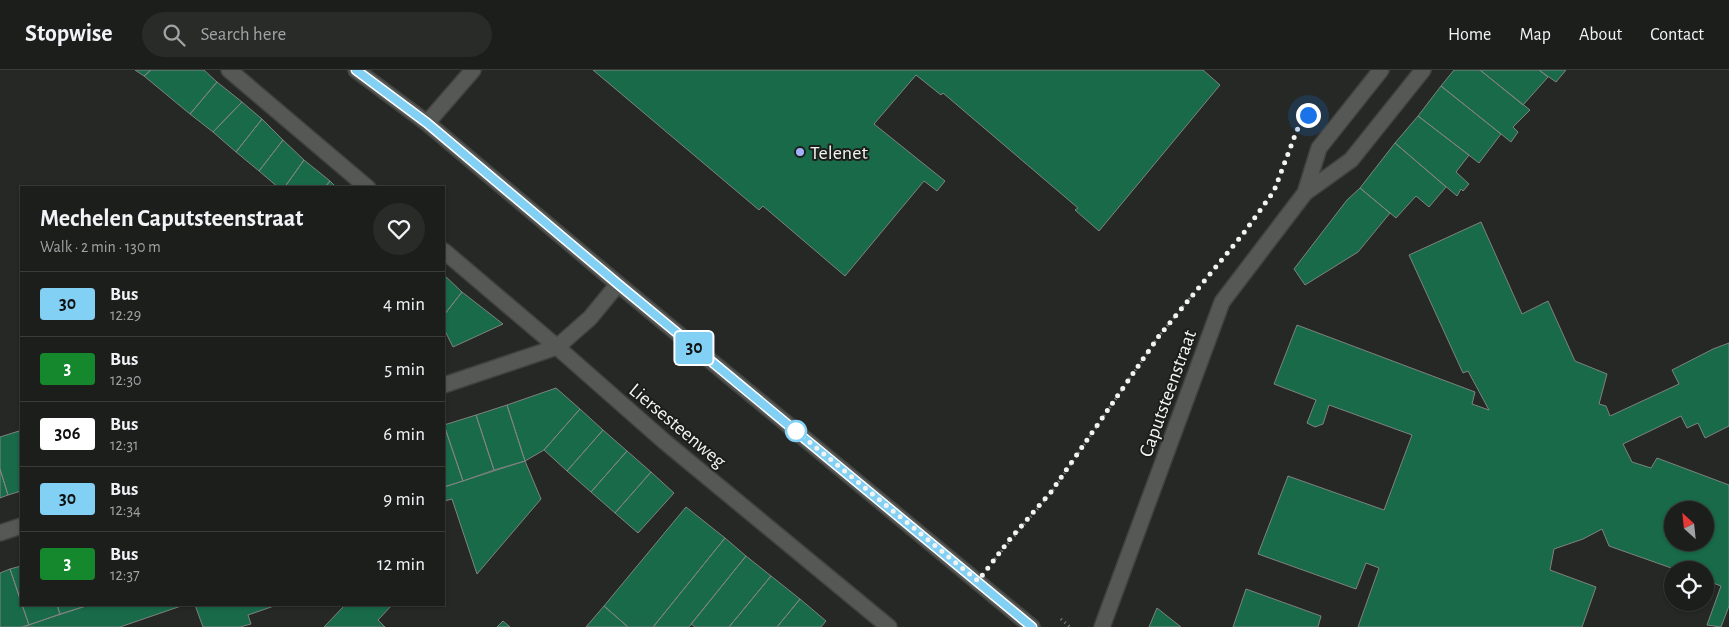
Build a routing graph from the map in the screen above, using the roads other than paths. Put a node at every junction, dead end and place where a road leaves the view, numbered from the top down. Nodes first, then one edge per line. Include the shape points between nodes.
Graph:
1 (229, 70) edge
2 (356, 70) edge
3 (473, 70) edge
4 (1381, 70) edge
5 (1423, 70) edge
6 (427, 123) junction
7 (366, 186) edge
8 (1305, 192) junction
9 (445, 252) edge
10 (618, 284) junction
11 (557, 347) junction
12 (445, 384) edge
13 (20, 526) edge
14 (0, 533) edge
15 (889, 627) edge
16 (1032, 627) edge
17 (1102, 627) edge

1 - 7 street
2 - 6 street
3 - 6 street
4 - 8 street, Caputsteenstraat via 1320,148
5 - 8 street, Caputsteenstraat via 1351,160
6 - 10 street
8 - 17 street, Caputsteenstraat via 1222,302
9 - 11 street, Liersesteenweg
10 - 11 street via 590,318
10 - 16 street
11 - 12 street
11 - 15 street, Liersesteenweg
13 - 14 street

